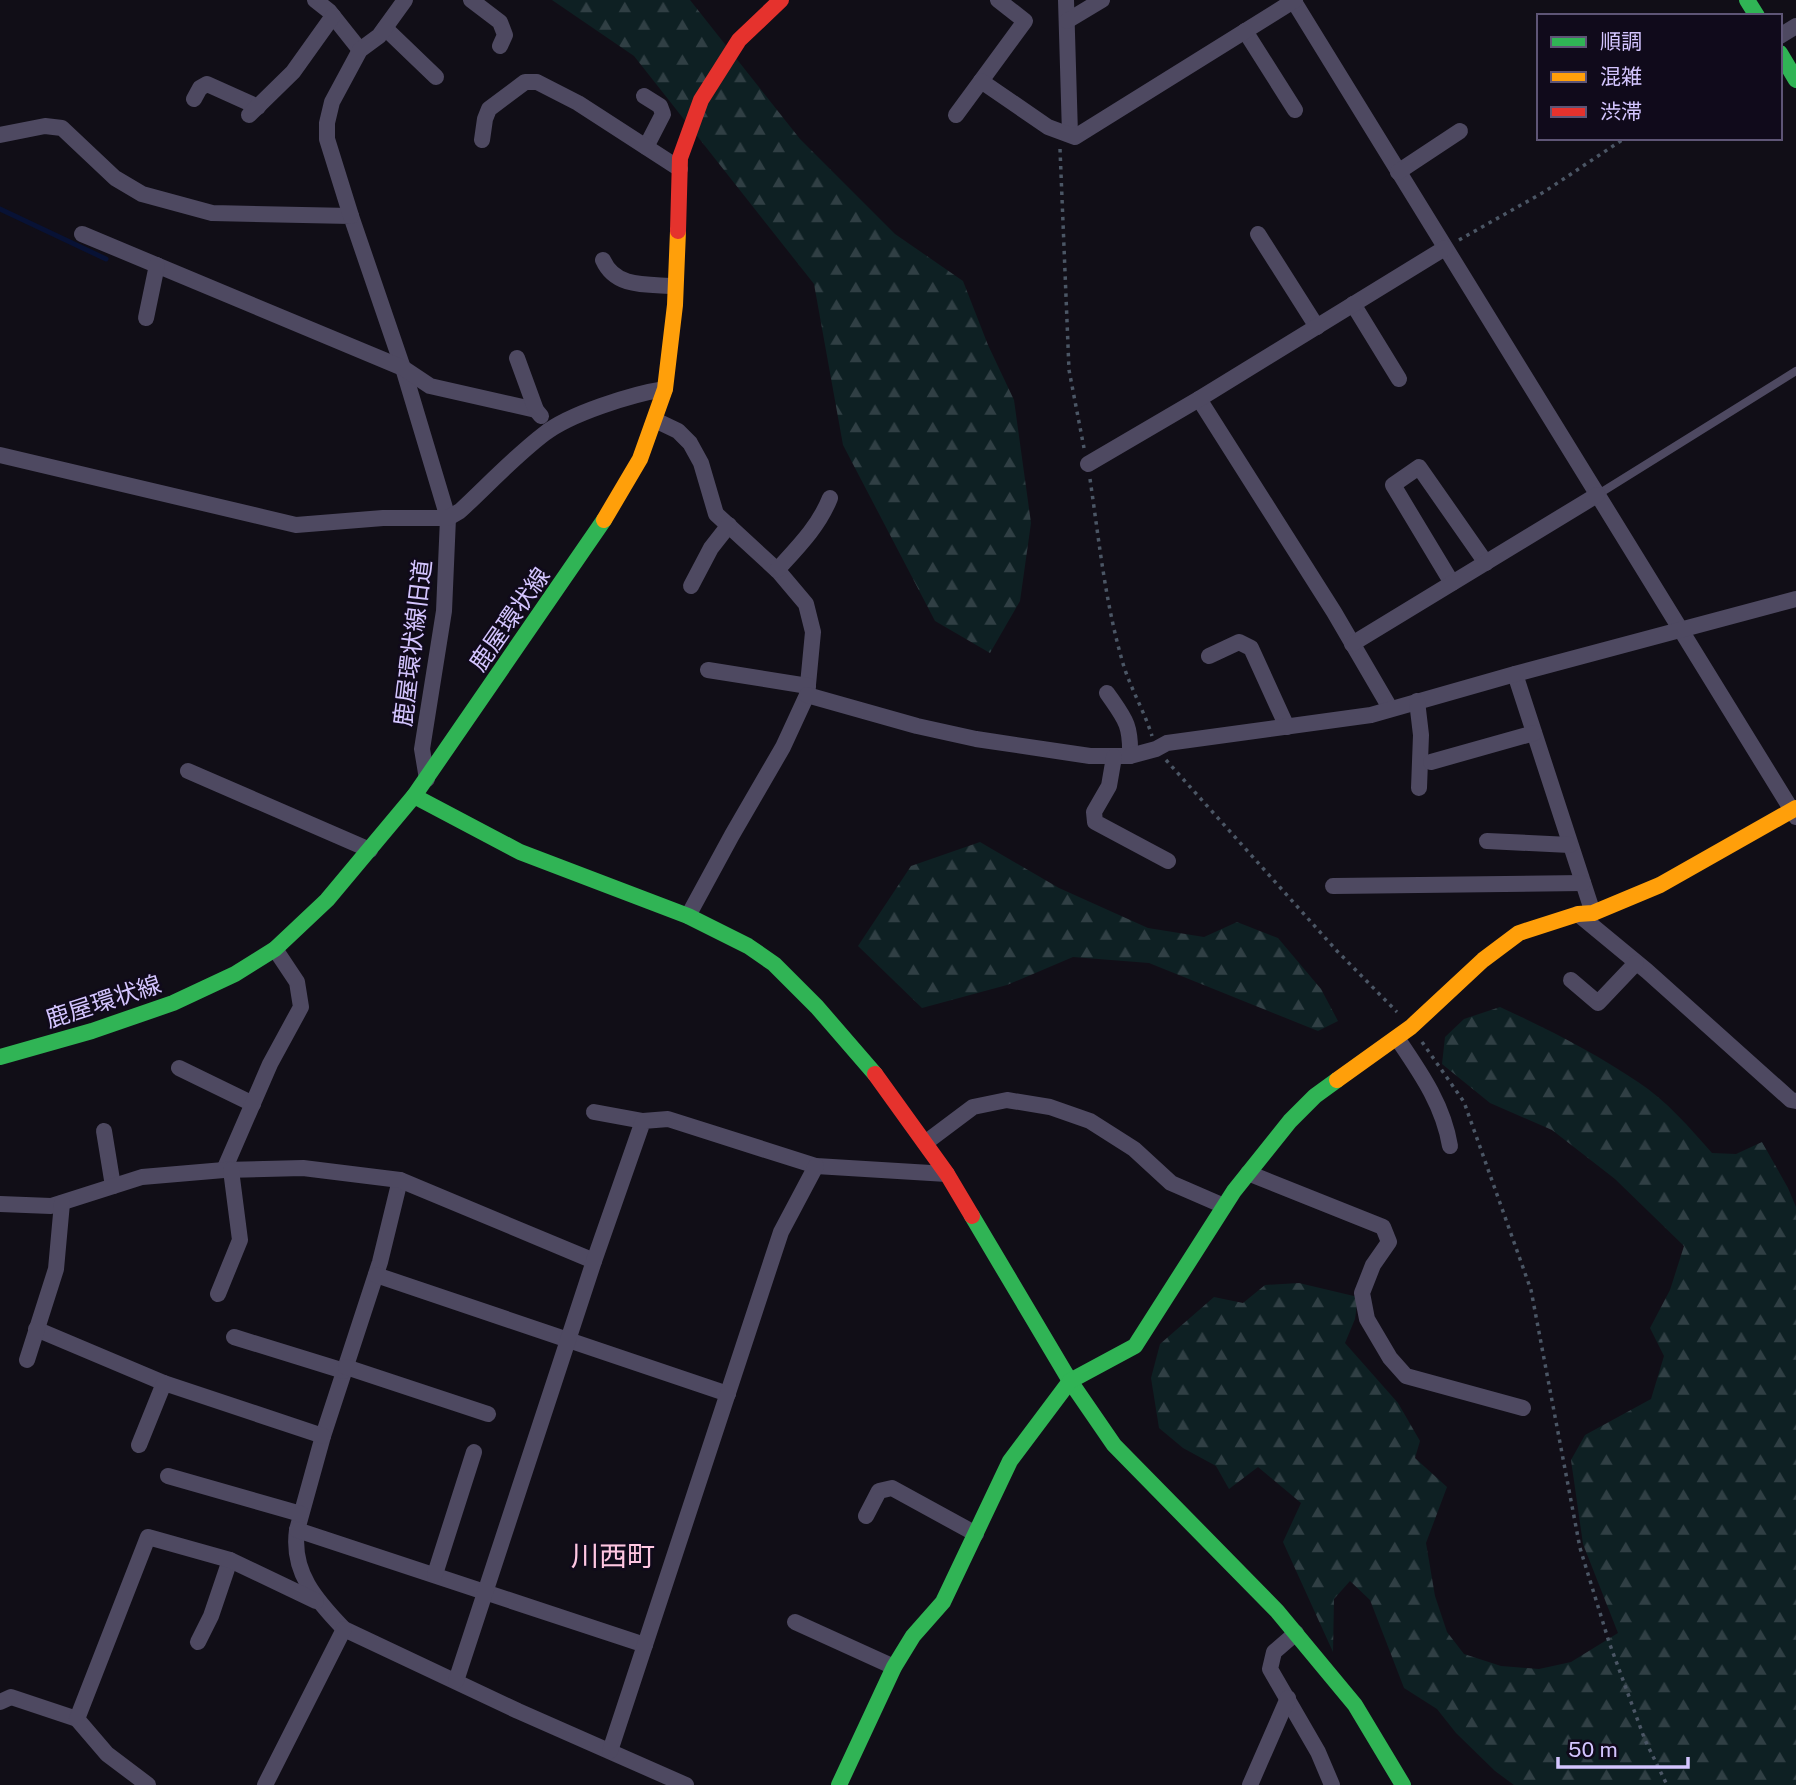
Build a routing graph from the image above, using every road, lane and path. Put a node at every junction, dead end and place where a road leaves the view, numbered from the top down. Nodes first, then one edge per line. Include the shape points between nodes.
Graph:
1 (315, 0) edge
2 (405, 0) edge
3 (471, 0) edge
4 (780, 0) edge
5 (998, 0) edge
6 (1066, 0) edge
7 (1102, 0) edge
8 (1294, 0) edge
9 (333, 16) junction
10 (1067, 21) junction
11 (385, 28) junction
12 (1245, 31) junction
13 (500, 46) dead end
14 (360, 50) junction
15 (1782, 56) edge
16 (436, 76) dead end
17 (981, 80) junction
18 (1796, 80) edge
19 (644, 96) dead end
20 (194, 99) dead end
21 (1295, 110) dead end
22 (956, 115) dead end
23 (1460, 131) dead end
24 (1065, 132) junction
25 (0, 135) edge
26 (482, 140) dead end
27 (1622, 140) edge
28 (646, 147) junction
29 (680, 169) junction
30 (1398, 172) junction
31 (351, 216) junction
32 (82, 234) dead end
33 (1258, 234) dead end
34 (1444, 248) junction
35 (603, 260) dead end
36 (158, 265) junction
37 (676, 286) junction
38 (1353, 304) junction
39 (146, 318) dead end
40 (1317, 327) junction
41 (517, 358) dead end
42 (403, 368) junction
43 (1796, 371) edge
44 (1399, 379) dead end
45 (664, 389) junction
46 (1199, 399) junction
47 (536, 410) junction
48 (655, 420) junction
49 (551, 429) junction
50 (0, 455) edge
51 (1088, 464) junction
52 (1597, 495) junction
53 (830, 498) dead end
54 (448, 518) junction
55 (729, 525) junction
56 (1486, 563) junction
57 (777, 570) junction
58 (1452, 583) junction
59 (691, 586) dead end
60 (1796, 600) edge
61 (1680, 629) junction
62 (1352, 644) junction
63 (1209, 656) dead end
64 (708, 670) dead end
65 (1516, 674) junction
66 (807, 690) junction
67 (1107, 693) dead end
68 (1417, 701) junction
69 (1390, 708) junction
70 (1287, 727) junction
71 (1534, 733) junction
72 (1156, 750) junction
73 (1122, 757) junction
74 (1430, 762) dead end
75 (188, 771) dead end
76 (427, 779) junction
77 (1419, 788) dead end
78 (414, 796) junction
79 (1795, 812) edge
80 (1487, 841) dead end
81 (1570, 845) junction
82 (370, 850) junction
83 (1168, 861) dead end
84 (1583, 883) junction
85 (1334, 886) dead end
86 (1586, 913) junction
87 (688, 916) junction
88 (275, 949) junction
89 (1636, 962) junction
90 (1571, 980) dead end
91 (1412, 1027) junction
92 (1397, 1038) junction
93 (0, 1057) edge
94 (179, 1068) dead end
95 (1796, 1101) edge
96 (253, 1104) junction
97 (594, 1112) dead end
98 (643, 1121) junction
99 (104, 1131) dead end
100 (925, 1143) junction
101 (1451, 1146) dead end
102 (817, 1166) junction
103 (228, 1170) junction
104 (1248, 1173) junction
105 (947, 1174) junction
106 (400, 1180) junction
107 (113, 1186) junction
108 (62, 1203) junction
109 (0, 1204) edge
110 (1224, 1206) junction
111 (594, 1261) junction
112 (376, 1275) junction
113 (218, 1294) dead end
114 (36, 1329) junction
115 (568, 1340) junction
116 (241, 1344) dead end
117 (27, 1360) dead end
118 (345, 1369) junction
119 (1070, 1381) junction
120 (164, 1383) junction
121 (727, 1394) junction
122 (1523, 1408) dead end
123 (488, 1414) dead end
124 (323, 1437) junction
125 (139, 1445) dead end
126 (474, 1452) dead end
127 (168, 1476) dead end
128 (866, 1516) dead end
129 (299, 1522) junction
130 (976, 1534) junction
131 (230, 1560) junction
132 (435, 1574) junction
133 (486, 1591) junction
134 (319, 1602) junction
135 (794, 1622) dead end
136 (344, 1629) junction
137 (1296, 1633) junction
138 (198, 1642) dead end
139 (645, 1645) junction
140 (894, 1667) junction
141 (456, 1681) junction
142 (1288, 1698) junction
143 (0, 1702) edge
144 (77, 1719) junction
145 (610, 1751) junction
146 (148, 1785) edge
147 (265, 1785) edge
148 (686, 1785) edge
149 (839, 1785) edge
150 (1250, 1785) edge
151 (1332, 1785) edge
152 (1403, 1785) edge
153 (1667, 1785) edge

1 - 9 street
2 - 11 street
3 - 13 street via 500,22 505,34
4 - 29 street, 鹿屋環状線 via 739,40 701,100
5 - 17 street via 1025,21
6 - 10 street
7 - 10 street
8 - 12 street
8 - 30 street
9 - 14 street
9 - 20 street via 293,72 254,111 207,84
10 - 24 street
11 - 14 street
11 - 16 street
12 - 21 street
12 - 24 street via 1075,136
14 - 31 street, 鹿屋環状線旧道 via 332,102 327,122 327,139
15 - 18 street
17 - 22 street
17 - 24 street via 1048,127
19 - 28 street via 660,106 663,114
23 - 30 street
24 - 51 path via 1069,370
25 - 31 street via 45,126 62,128 115,178 142,194 212,213
26 - 28 street via 489,109 525,82 537,82
27 - 34 path via 1544,192
28 - 29 street
29 - 37 street, 鹿屋環状線
30 - 34 street
31 - 42 street, 鹿屋環状線旧道
32 - 36 street
33 - 40 street
34 - 38 street
34 - 52 street
35 - 37 street via 620,281
36 - 39 street
36 - 42 street
37 - 45 street, 鹿屋環状線
38 - 40 street
38 - 44 street
40 - 46 street
41 - 47 street
42 - 47 street via 430,386
42 - 54 street, 鹿屋環状線旧道
43 - 52 lane
45 - 48 street, 鹿屋環状線
45 - 49 street via 636,394
46 - 51 street
46 - 62 street
47 - 49 street
48 - 55 street via 690,443 716,514
48 - 76 street, 鹿屋環状線 via 640,458 600,527
49 - 54 street
50 - 54 street via 296,524
51 - 72 path via 1114,632
52 - 56 street
52 - 61 street
53 - 57 street via 811,532
54 - 76 street, 鹿屋環状線旧道 via 444,611 422,749
55 - 57 street
55 - 59 street
56 - 58 street
56 - 58 street via 1419,467 1393,485
57 - 66 street via 806,604 813,632
58 - 62 street
60 - 61 street
61 - 65 street
61 - 79 street
62 - 69 street
63 - 70 street via 1239,642 1251,648
64 - 66 street
65 - 68 street
65 - 71 street
66 - 73 street via 917,726 976,739
66 - 87 street via 783,747
67 - 73 street via 1127,722 1130,737
68 - 69 street
68 - 77 street
69 - 70 street
70 - 72 street via 1167,743
71 - 74 street
71 - 81 street
72 - 73 street
72 - 91 path
73 - 83 street via 1094,812 1094,822
75 - 82 street
76 - 78 street, 鹿屋環状線
78 - 82 street, 鹿屋環状線
78 - 87 street via 520,852
79 - 86 street via 1660,884
80 - 81 street
81 - 84 street
82 - 88 street, 鹿屋環状線 via 327,900
84 - 85 street
84 - 86 street
86 - 89 street
86 - 91 street via 1519,933
87 - 100 street via 774,964 870,1068
88 - 93 street, 鹿屋環状線 via 173,1003
88 - 96 street via 297,982 301,1007
89 - 90 street via 1598,1003
89 - 95 street
91 - 92 street
91 - 153 path via 1464,1102 1531,1290 1580,1548 1609,1642
92 - 101 street via 1432,1090
92 - 104 street via 1315,1096
94 - 96 street
96 - 103 street
97 - 98 street
98 - 102 street via 668,1119
98 - 111 street
99 - 107 street
100 - 105 street
100 - 110 street via 973,1107 1007,1100 1051,1107 1090,1121 1134,1149 1171,1183
102 - 105 street
102 - 121 street via 781,1232
103 - 106 street via 303,1168
103 - 107 street via 142,1177
103 - 113 street via 240,1240
104 - 110 street
104 - 122 street via 1383,1227 1389,1242 1362,1293 1367,1319 1406,1376
105 - 119 street
106 - 111 street
106 - 112 street
107 - 108 street
108 - 109 street
108 - 114 street via 56,1269
110 - 119 street via 1135,1346
111 - 115 street
112 - 115 street
112 - 118 street
114 - 117 street
114 - 120 street
115 - 121 street
115 - 133 street
116 - 118 street
118 - 123 street
118 - 124 street
119 - 130 street via 1010,1461
119 - 137 street via 1114,1444
120 - 124 street
120 - 125 street
121 - 139 street
124 - 129 street
126 - 132 street
127 - 129 street
128 - 130 street via 879,1491 892,1488
129 - 132 street
129 - 134 street via 297,1562
130 - 140 street via 943,1602
131 - 134 street
131 - 138 street
131 - 144 street via 148,1537
132 - 133 street
133 - 139 street
133 - 141 street
134 - 136 street
135 - 140 street
136 - 141 street
136 - 147 street
137 - 142 street via 1274,1652 1270,1669
137 - 152 street via 1355,1704
139 - 145 street
140 - 149 street
141 - 145 street
142 - 150 street
142 - 151 street
143 - 144 street via 11,1697
144 - 146 street via 107,1754
145 - 148 street

